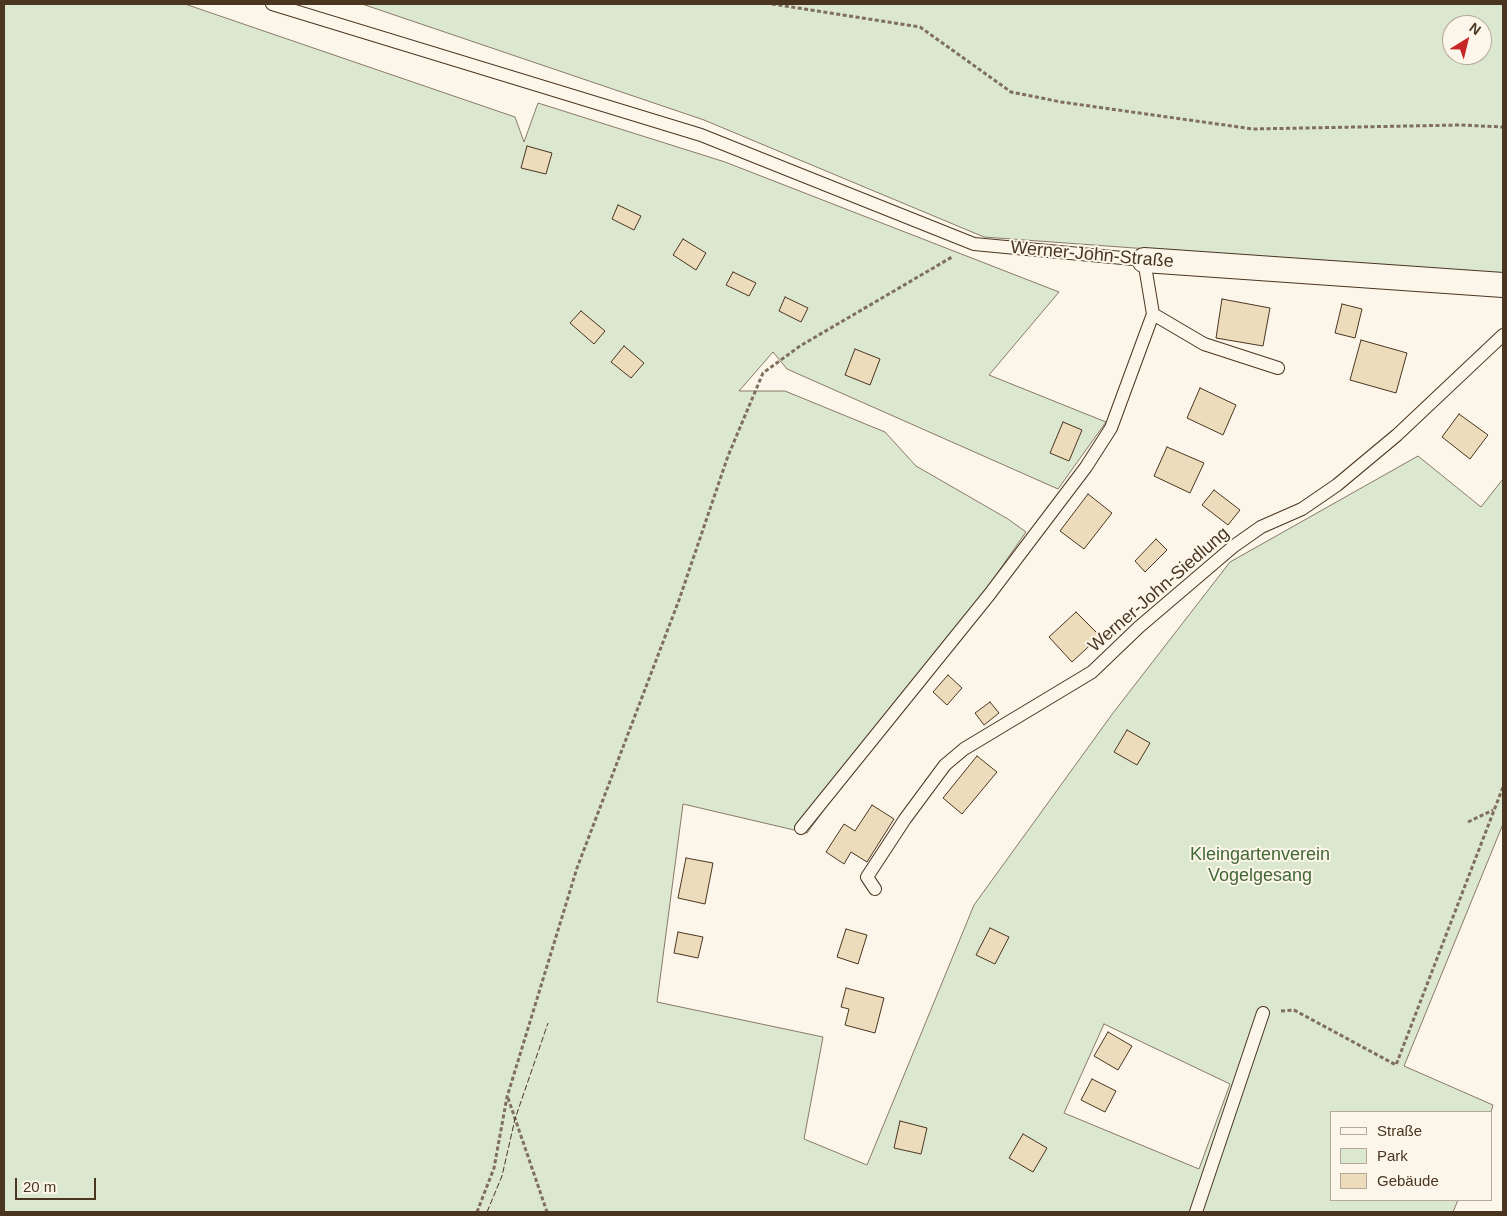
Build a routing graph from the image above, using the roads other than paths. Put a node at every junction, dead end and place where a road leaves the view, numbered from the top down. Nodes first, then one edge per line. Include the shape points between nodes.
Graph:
1 (272, 4) edge
2 (1144, 260) junction
3 (1503, 285) edge
4 (1153, 314) junction
5 (1503, 336) edge
6 (1278, 368) dead end
7 (801, 828) dead end
8 (875, 889) dead end
9 (1263, 1014) road end
10 (1196, 1212) edge

1 - 2 lane, Werner-John-Straße via 701,135 974,244
2 - 3 street, Werner-John-Straße
2 - 4 lane
4 - 6 lane via 1204,344
4 - 7 lane via 1112,428 1086,467 989,595
5 - 8 lane, Werner-John-Siedlung via 1397,435 1336,485 1302,509 1261,527 1234,546 1092,672 964,749 945,764 867,877
9 - 10 lane

